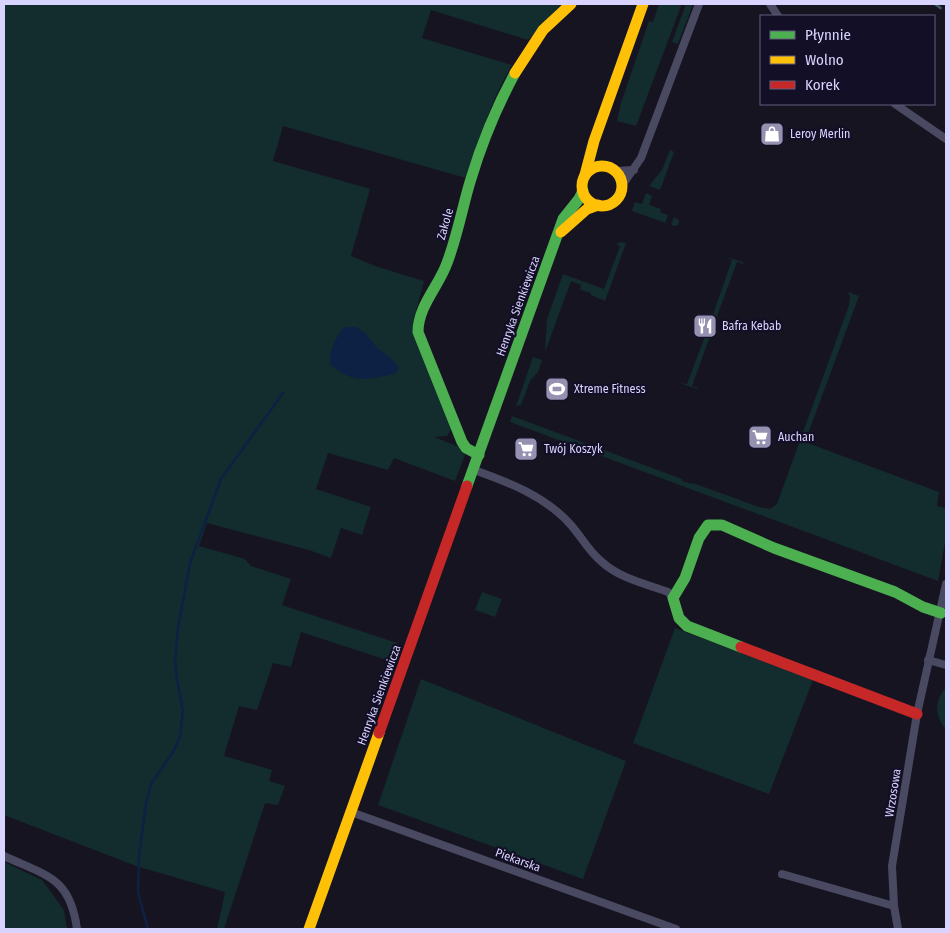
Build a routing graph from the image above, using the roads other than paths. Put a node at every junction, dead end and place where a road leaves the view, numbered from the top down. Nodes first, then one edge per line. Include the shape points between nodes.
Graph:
1 (570, 4) edge
2 (643, 4) edge
3 (699, 4) edge
4 (770, 4) edge
5 (777, 15) edge
6 (897, 105) edge
7 (946, 139) edge
8 (592, 149) junction
9 (604, 166) junction
10 (634, 170) junction
11 (615, 171) junction
12 (585, 174) junction
13 (622, 187) junction
14 (583, 191) junction
15 (598, 205) junction
16 (558, 236) junction
17 (479, 456) junction
18 (474, 470) junction
19 (946, 584) edge
20 (674, 598) junction
21 (941, 613) junction
22 (928, 660) junction
23 (946, 665) edge
24 (917, 714) junction
25 (351, 812) junction
26 (4, 856) edge
27 (782, 874) dead end
28 (894, 906) junction
29 (77, 929) edge
30 (309, 929) edge
31 (676, 929) edge
32 (898, 929) edge

1 - 17 main road, Zakole via 544,29 506,89 479,155 446,266 417,324 462,442
2 - 8 main road
3 - 10 street
4 - 5 street
6 - 7 street
8 - 9 main road
8 - 12 main road
9 - 11 main road
9 - 12 main road via 595,167
10 - 11 street
10 - 13 street
11 - 13 main road
12 - 14 main road
13 - 15 main road via 614,202
14 - 15 main road via 590,202
14 - 16 main road, Henryka Sienkiewicza via 563,219
15 - 16 main road, Henryka Sienkiewicza via 587,208
16 - 17 main road, Henryka Sienkiewicza
17 - 18 main road, Henryka Sienkiewicza
18 - 20 street via 516,486 554,509 601,562 619,573 668,592
18 - 25 main road, Henryka Sienkiewicza
19 - 21 street, Wrzosowa
20 - 21 main road via 685,578 698,538 708,525 722,525
20 - 24 main road via 679,618 687,626
21 - 22 street, Wrzosowa
22 - 23 street
22 - 24 street, Wrzosowa
24 - 28 street, Wrzosowa via 892,866
25 - 30 main road, Henryka Sienkiewicza
25 - 31 street, Piekarska
26 - 29 street via 49,876 58,884 72,901
27 - 28 street
28 - 32 street, Wrzosowa

